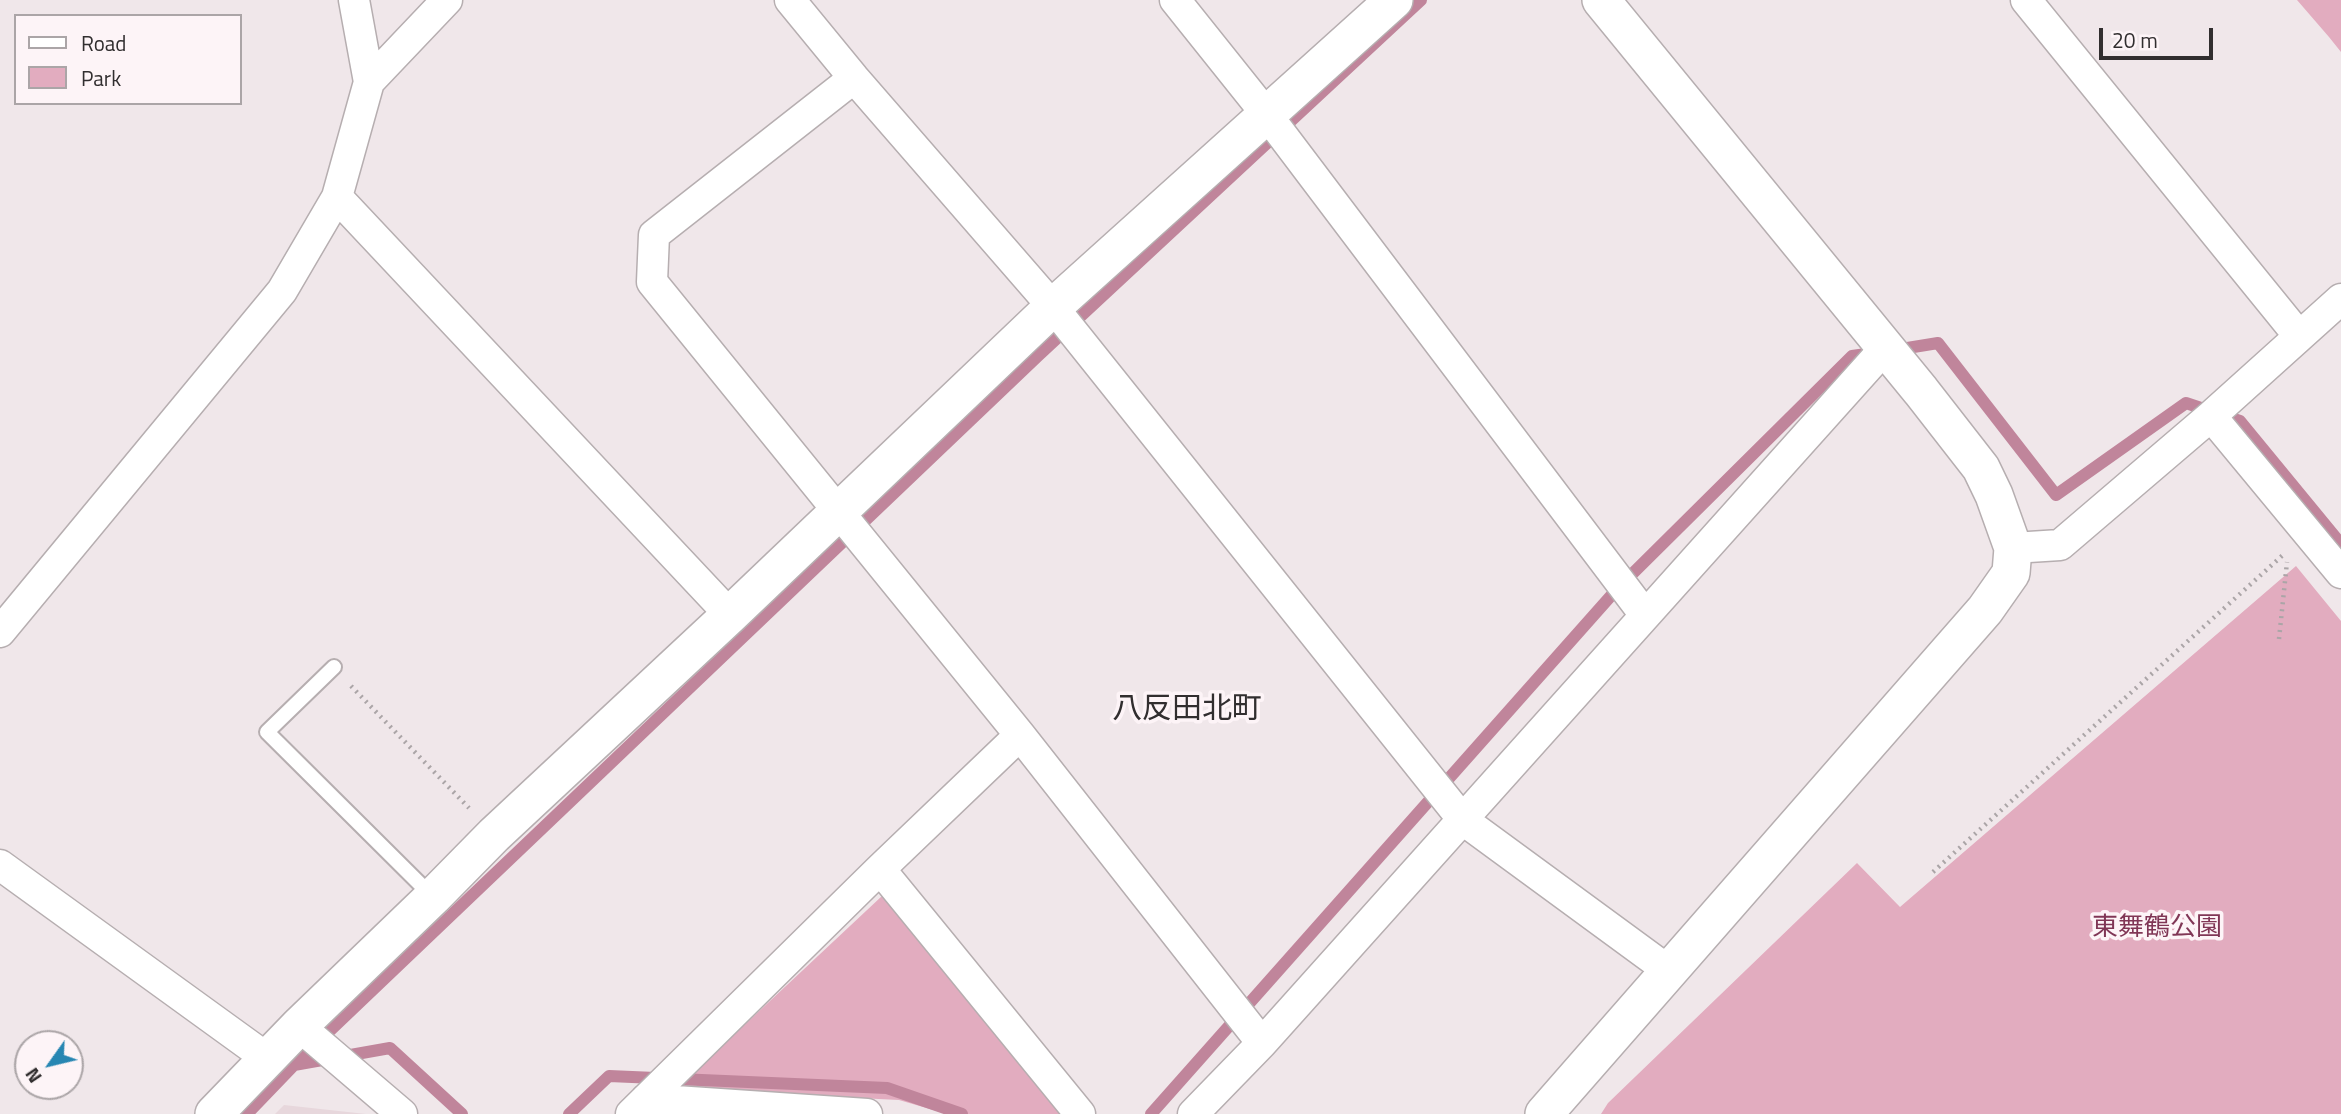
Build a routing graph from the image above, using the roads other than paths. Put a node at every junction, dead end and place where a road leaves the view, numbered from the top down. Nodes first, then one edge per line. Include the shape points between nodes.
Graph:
1 (354, 0) edge
2 (447, 0) edge
3 (790, 0) edge
4 (1175, 0) edge
5 (1394, 0) edge
6 (1601, 0) edge
7 (2026, 0) edge
8 (854, 78) junction
9 (369, 82) junction
10 (1267, 115) junction
11 (337, 197) junction
12 (2341, 299) edge
13 (1052, 307) junction
14 (2300, 336) junction
15 (1886, 347) junction
16 (2211, 416) junction
17 (838, 511) junction
18 (2013, 548) junction
19 (2341, 573) edge
20 (730, 615) junction
21 (1645, 615) junction
22 (0, 632) edge
23 (334, 667) road end
24 (1020, 735) junction
25 (1462, 820) junction
26 (0, 865) edge
27 (880, 869) junction
28 (433, 897) junction
29 (1669, 971) junction
30 (299, 1026) junction
31 (1262, 1044) junction
32 (268, 1059) junction
33 (638, 1107) edge
34 (214, 1114) edge
35 (402, 1114) edge
36 (867, 1114) edge
37 (1080, 1114) edge
38 (1193, 1114) edge
39 (1544, 1114) edge

1 - 9 street
2 - 9 street
3 - 8 street
4 - 10 street
5 - 10 street
6 - 15 street
7 - 14 street
8 - 13 street
8 - 17 street via 654,235 652,282
9 - 11 street
10 - 13 street
10 - 21 street
11 - 20 street
11 - 22 street via 282,291
12 - 14 street
13 - 17 street
13 - 25 street
14 - 16 street
15 - 18 street via 1981,468
15 - 21 street
16 - 18 street via 2060,545
16 - 19 street
17 - 20 street
17 - 24 street
18 - 29 street via 2011,573 1985,610
20 - 28 street
21 - 25 street
23 - 28 lane via 267,732
24 - 27 street
24 - 31 street
25 - 29 street
25 - 31 street
26 - 32 street
27 - 33 street
27 - 37 street
28 - 30 street
29 - 39 street
30 - 32 street
30 - 35 street
31 - 38 street
32 - 34 street
33 - 36 street

